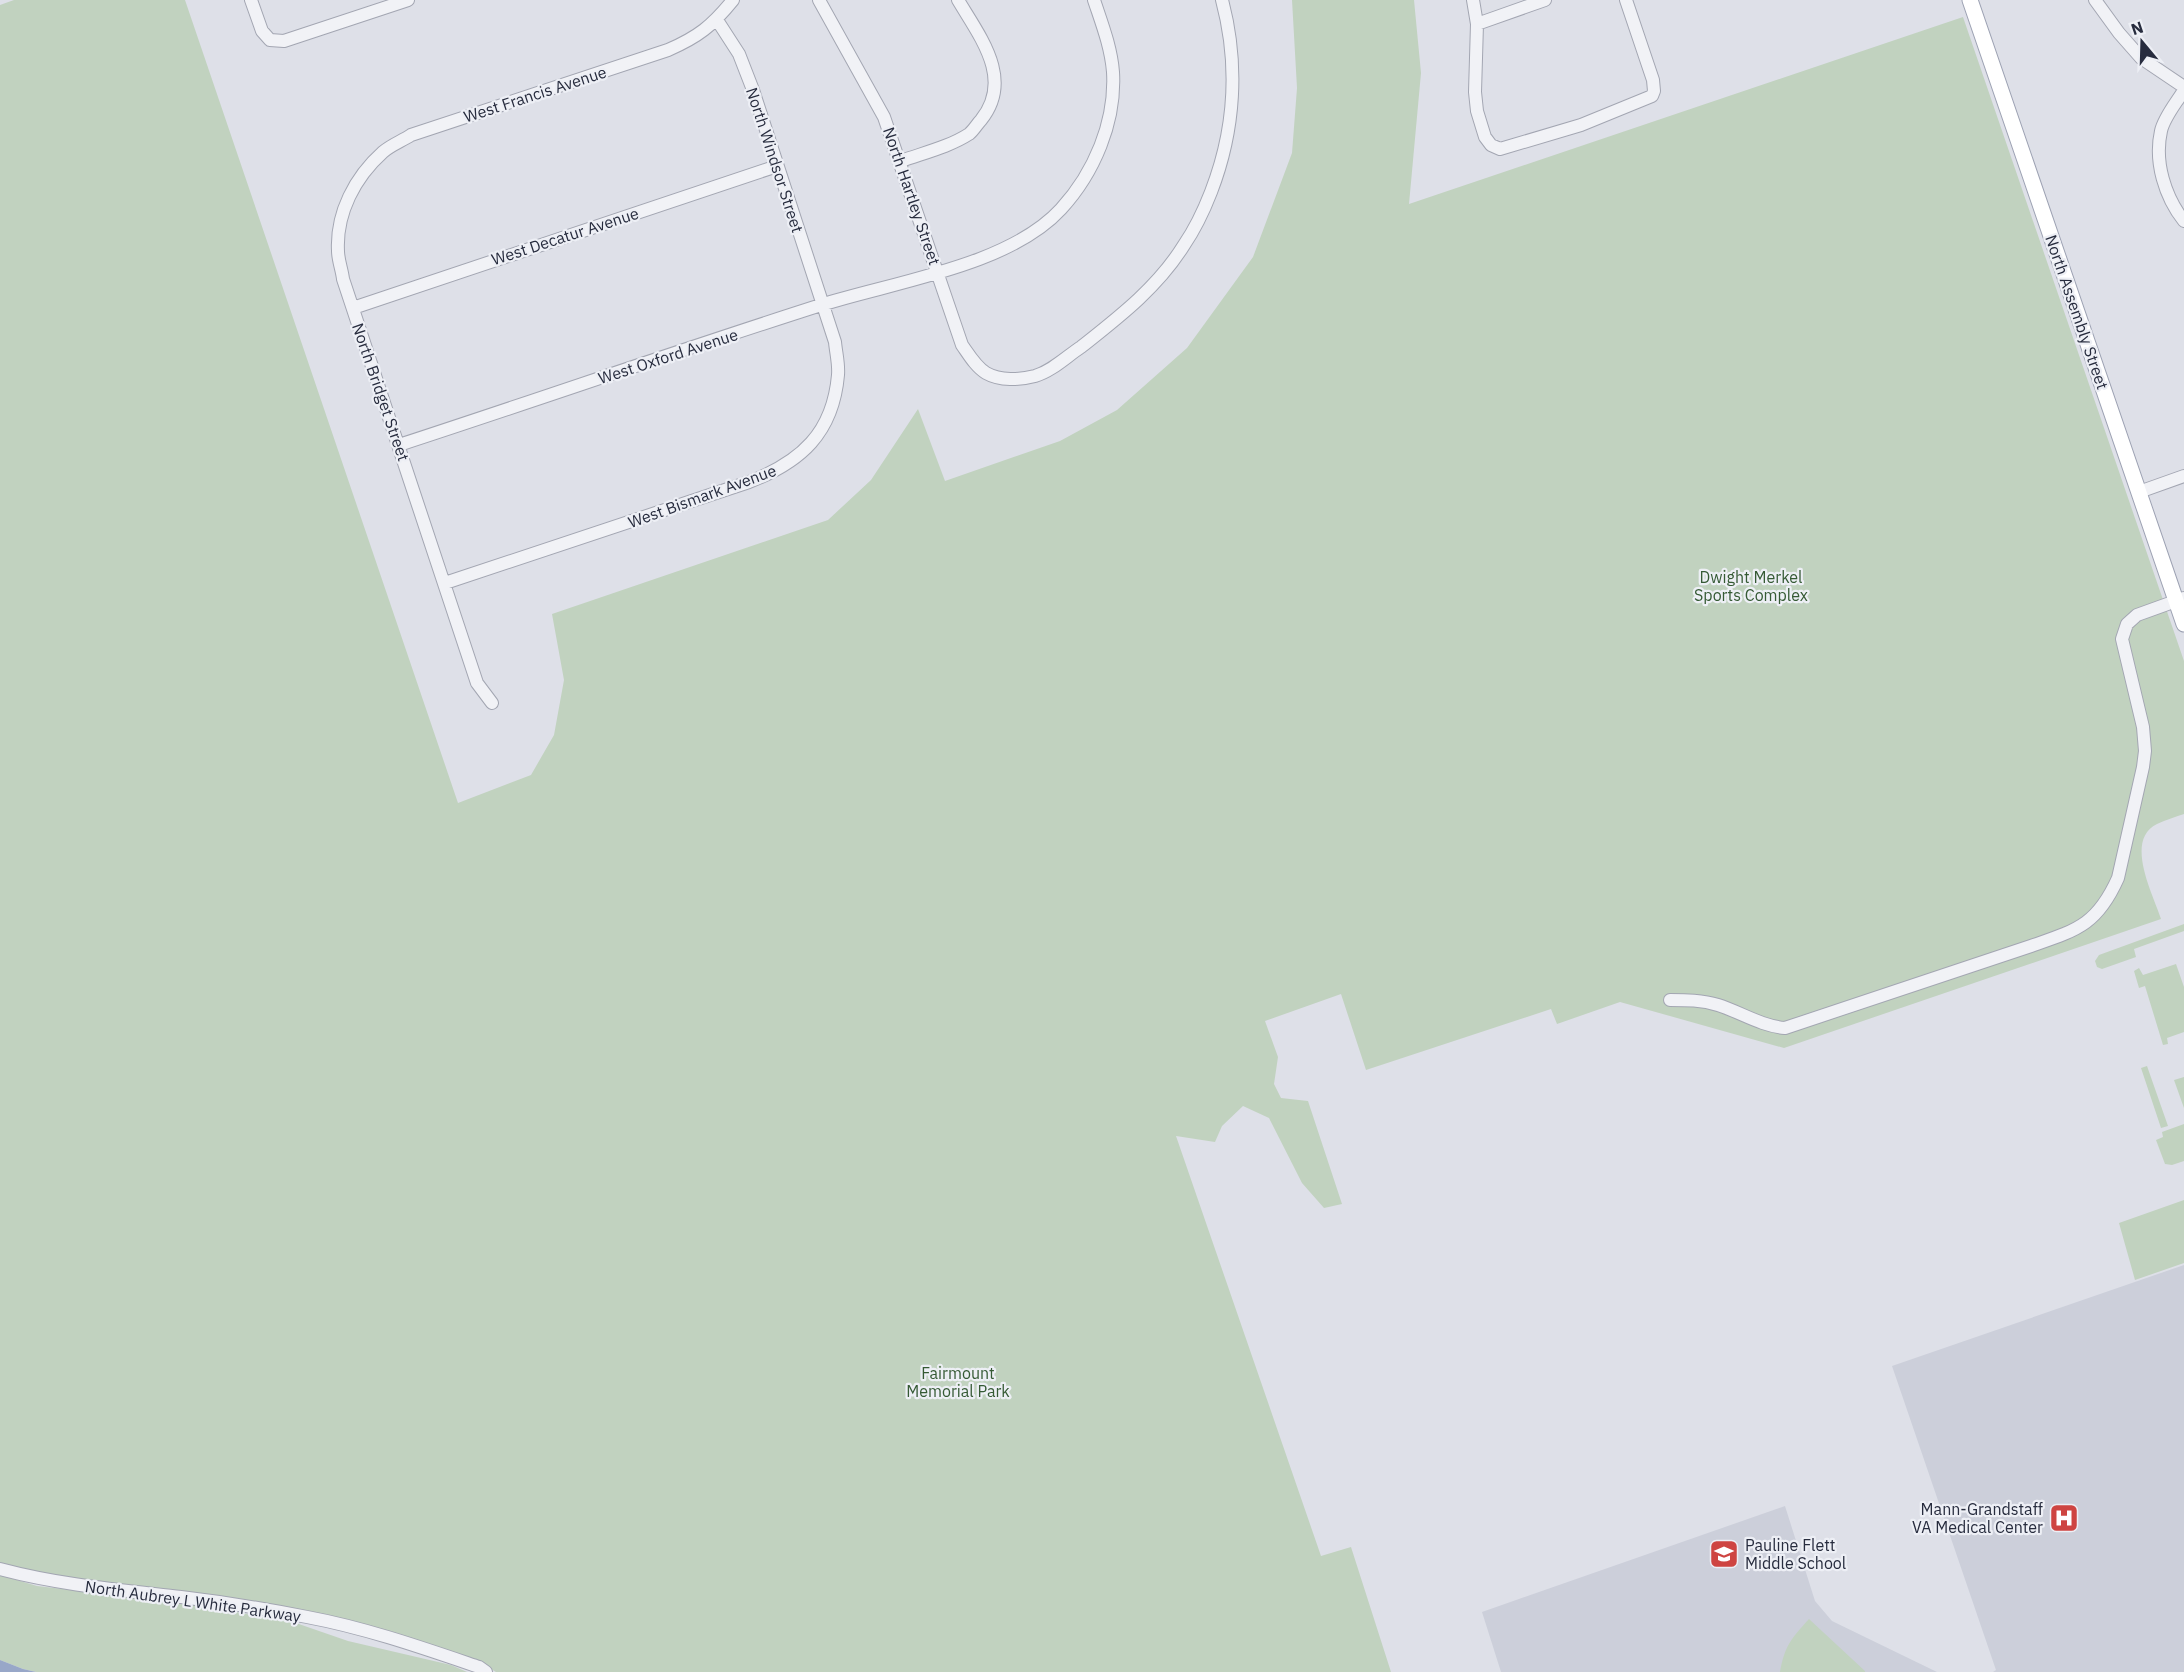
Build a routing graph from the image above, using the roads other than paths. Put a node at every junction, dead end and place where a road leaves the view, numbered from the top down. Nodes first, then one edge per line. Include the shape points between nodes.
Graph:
1 (251, 0) edge
2 (408, 0) edge
3 (733, 0) edge
4 (819, 0) edge
5 (958, 0) edge
6 (1094, 0) edge
7 (1222, 0) edge
8 (1473, 0) edge
9 (1545, 0) edge
10 (1626, 0) edge
11 (1970, 0) edge
12 (2095, 0) edge
13 (376, 5) edge
14 (717, 20) junction
15 (1477, 24) junction
16 (2184, 88) edge
17 (901, 161) junction
18 (777, 166) junction
19 (347, 199) joint
20 (2184, 221) edge
21 (938, 272) junction
22 (824, 304) junction
23 (353, 308) junction
24 (399, 445) junction
25 (2184, 476) edge
26 (2139, 492) junction
27 (445, 583) junction
28 (2180, 599) edge
29 (2184, 624) edge
30 (492, 703) dead end
31 (1670, 1000) dead end
32 (0, 1569) edge
33 (486, 1672) edge

1 - 13 street via 262,31 270,40 284,41
2 - 13 street
3 - 14 street, West Francis Avenue
4 - 17 street, North Hartley Street via 884,117
5 - 17 street via 993,63 996,87 989,110 970,133
6 - 21 street, West Oxford Avenue via 1107,38 1113,73 1103,140 1084,179 1061,210 1032,233 1000,251
7 - 21 street, North Hartley Street via 1232,57 1233,92 1220,165 1184,246 1131,308 1054,367 1035,376 1010,380 986,373 972,360 962,345
8 - 15 street
9 - 15 street
10 - 15 street via 1654,91 1646,99 1581,125 1500,148 1485,137 1477,111
11 - 26 main road, North Assembly Street
12 - 16 street via 2141,58
14 - 18 street, North Windsor Street via 742,63
14 - 19 street, West Francis Avenue via 668,50 411,135 384,151 362,173
16 - 20 street via 2161,129 2158,159 2166,188
17 - 21 street, North Hartley Street
18 - 22 street, North Windsor Street
18 - 23 street, West Decatur Avenue
19 - 23 street, North Bridget Street via 339,226 338,252
21 - 22 street, West Oxford Avenue
22 - 24 street, West Oxford Avenue
22 - 27 street, West Bismark Avenue via 835,342 838,373 832,406 820,432 801,454 777,471 749,482
23 - 24 street, North Bridget Street
24 - 27 street, North Bridget Street
25 - 26 street
26 - 28 main road, North Assembly Street
27 - 30 street, North Bridget Street via 477,683
28 - 29 main road, North Assembly Street
28 - 31 street via 2138,615 2127,624 2122,639 2145,751 2118,878 2111,895 2093,918 2071,932 2041,943 1785,1028 1720,1005
32 - 33 street, North Aubrey L White Parkway via 89,1587 309,1617 397,1640

